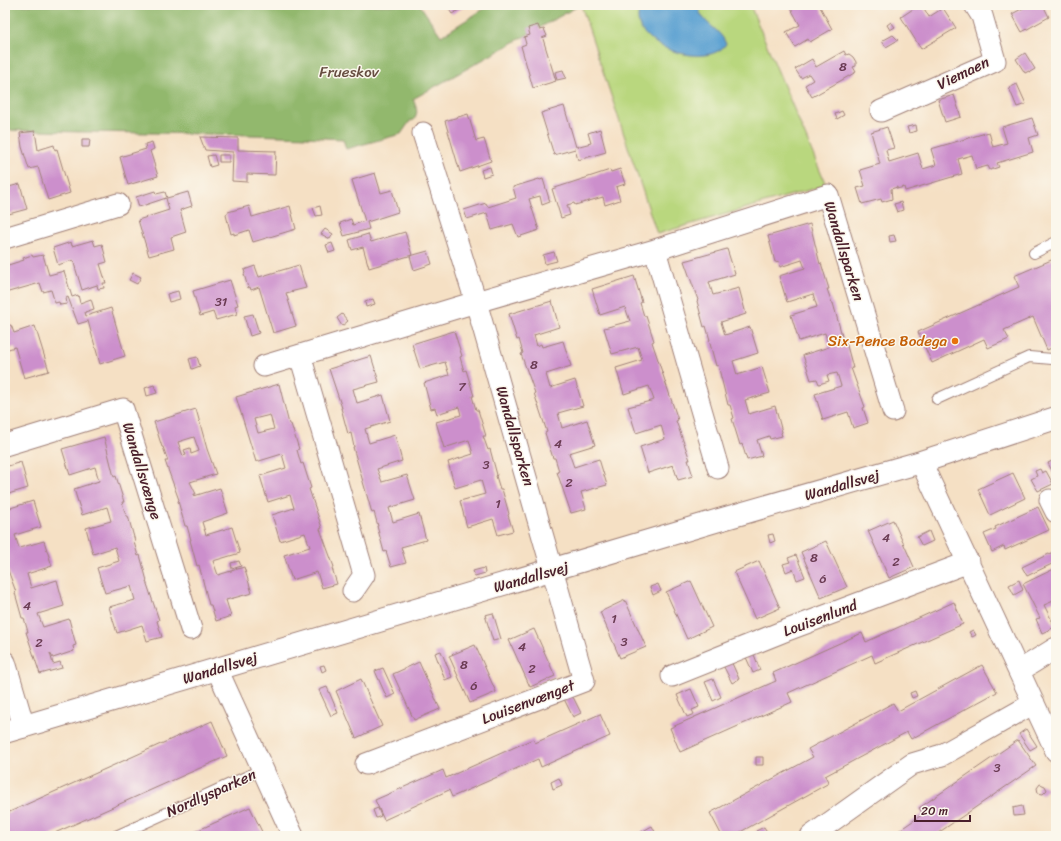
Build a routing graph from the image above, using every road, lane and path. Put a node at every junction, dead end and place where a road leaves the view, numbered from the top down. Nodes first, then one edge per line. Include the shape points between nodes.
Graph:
1 (975, 5) edge
2 (881, 111) dead end
3 (423, 133) dead end
4 (118, 204) dead end
5 (5, 238) edge
6 (1056, 242) edge
7 (655, 250) junction
8 (1034, 253) dead end
9 (476, 302) junction
10 (300, 355) junction
11 (1056, 357) edge
12 (264, 366) dead end
13 (937, 399) dead end
14 (893, 411) dead end
15 (1056, 418) edge
16 (5, 445) edge
17 (921, 462) junction
18 (718, 468) dead end
19 (969, 562) junction
20 (553, 570) junction
21 (353, 591) dead end
22 (191, 629) dead end
23 (1056, 648) edge
24 (5, 662) edge
25 (217, 669) junction
26 (1019, 671) junction
27 (672, 676) dead end
28 (1034, 703) junction
29 (14, 729) edge
30 (1056, 751) edge
31 (366, 764) dead end
32 (263, 770) junction
33 (116, 836) edge
34 (293, 836) edge
35 (811, 836) edge

1 - 2 street, Viemaen via 982,16 995,61
3 - 9 street, Wandallsparken
4 - 5 street
6 - 8 lane
7 - 9 street, Wandallsparken
7 - 14 street, Wandallsparken via 828,195
7 - 18 street
9 - 10 street, Wandallsparken
9 - 20 street, Wandallsparken
10 - 12 street, Wandallsparken
10 - 21 street via 364,575
11 - 13 lane via 1029,357
15 - 17 street, Wandallsvej
16 - 22 street, Wandallsvænge via 123,409
17 - 19 street
17 - 20 street, Wandallsvej
19 - 26 street
19 - 27 street, Louisenlund
20 - 25 street, Wandallsvej
20 - 31 street, Louisenvænget via 584,681
23 - 26 street
24 - 29 street
25 - 29 street, Wandallsvej
25 - 32 street, Nordlysparken
26 - 28 street
28 - 30 street
28 - 35 street via 942,755 912,764
32 - 33 lane, Nordlysparken
32 - 34 street, Nordlysparken

